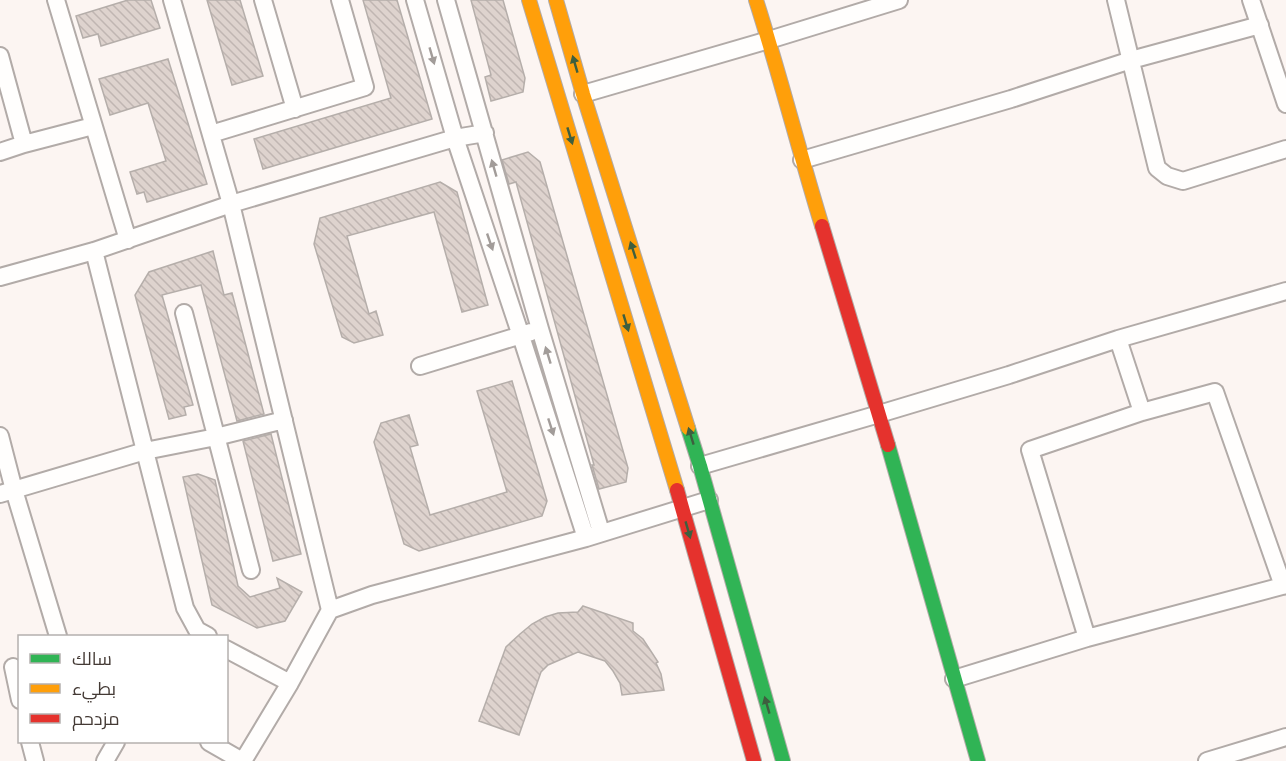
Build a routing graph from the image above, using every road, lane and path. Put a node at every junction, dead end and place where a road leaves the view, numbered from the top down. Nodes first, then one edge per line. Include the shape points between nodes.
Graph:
1 (56, 0) edge
2 (172, 0) edge
3 (263, 0) edge
4 (340, 0) edge
5 (415, 0) edge
6 (446, 0) edge
7 (529, 0) edge
8 (556, 0) edge
9 (756, 0) edge
10 (900, 0) edge
11 (1116, 0) edge
12 (1251, 0) edge
13 (1260, 25) junction
14 (769, 40) junction
15 (0, 56) edge
16 (1131, 60) junction
17 (583, 94) junction
18 (1286, 104) edge
19 (295, 109) junction
20 (93, 126) junction
21 (484, 133) junction
22 (212, 134) junction
23 (455, 138) junction
24 (24, 144) junction
25 (1286, 148) edge
26 (0, 152) edge
27 (802, 160) junction
28 (231, 204) junction
29 (128, 240) junction
30 (94, 251) junction
31 (0, 277) edge
32 (1286, 291) edge
33 (184, 313) dead end
34 (540, 329) junction
35 (522, 336) junction
36 (1118, 339) junction
37 (420, 366) dead end
38 (1142, 412) junction
39 (879, 414) junction
40 (284, 420) junction
41 (0, 436) edge
42 (216, 437) junction
43 (145, 451) junction
44 (700, 466) junction
45 (7, 492) edge
46 (708, 500) junction
47 (682, 508) junction
48 (594, 535) junction
49 (251, 570) dead end
50 (1284, 585) edge
51 (330, 610) junction
52 (58, 635) edge
53 (206, 635) edge
54 (1087, 638) junction
55 (228, 650) edge
56 (11, 667) edge
57 (954, 679) junction
58 (290, 683) junction
59 (18, 693) edge
60 (1286, 737) edge
61 (30, 743) edge
62 (115, 743) edge
63 (212, 743) edge
64 (1215, 760) edge
65 (35, 761) edge
66 (105, 761) edge
67 (242, 761) edge
68 (753, 761) edge
69 (783, 761) edge
70 (978, 761) edge

1 - 20 street
2 - 22 street
3 - 19 street
4 - 19 street via 365,87
5 -> 23 street
6 - 21 street
7 -> 47 street
17 -> 8 street
9 - 14 street
10 - 14 street
11 - 16 street
12 - 13 street
13 - 16 street
13 - 18 street
14 - 17 street
14 - 27 street
15 - 24 street
16 - 25 street via 1157,168 1167,176 1183,181
16 - 27 street
44 -> 17 street
19 - 22 street
20 - 24 street
20 - 29 street
21 - 23 street
34 -> 21 street
22 - 28 street
23 - 28 street
23 -> 35 street
24 - 26 street
27 - 39 street
28 - 29 street
28 - 40 street
29 - 30 street
30 - 31 street
30 - 43 street
32 - 36 street
33 - 42 street
34 - 35 street
48 -> 34 street
35 - 37 street
35 -> 48 street
36 - 38 street
36 - 39 street
38 - 50 street via 1215,392
38 - 54 street via 1030,450
39 - 44 street
39 - 57 street
40 - 42 street
40 - 51 street
41 - 45 street
42 - 43 street
42 - 49 street
43 - 45 street
43 - 53 street via 185,608 197,630
44 - 46 street
45 - 52 street
46 - 47 street
69 -> 46 street
47 - 48 street
47 -> 68 street
48 - 51 street
50 - 54 street
51 - 58 street
54 - 57 street
55 - 58 street
56 - 59 street
57 - 70 street
58 - 67 street
60 - 64 street
61 - 65 street
62 - 66 street
63 - 67 street

